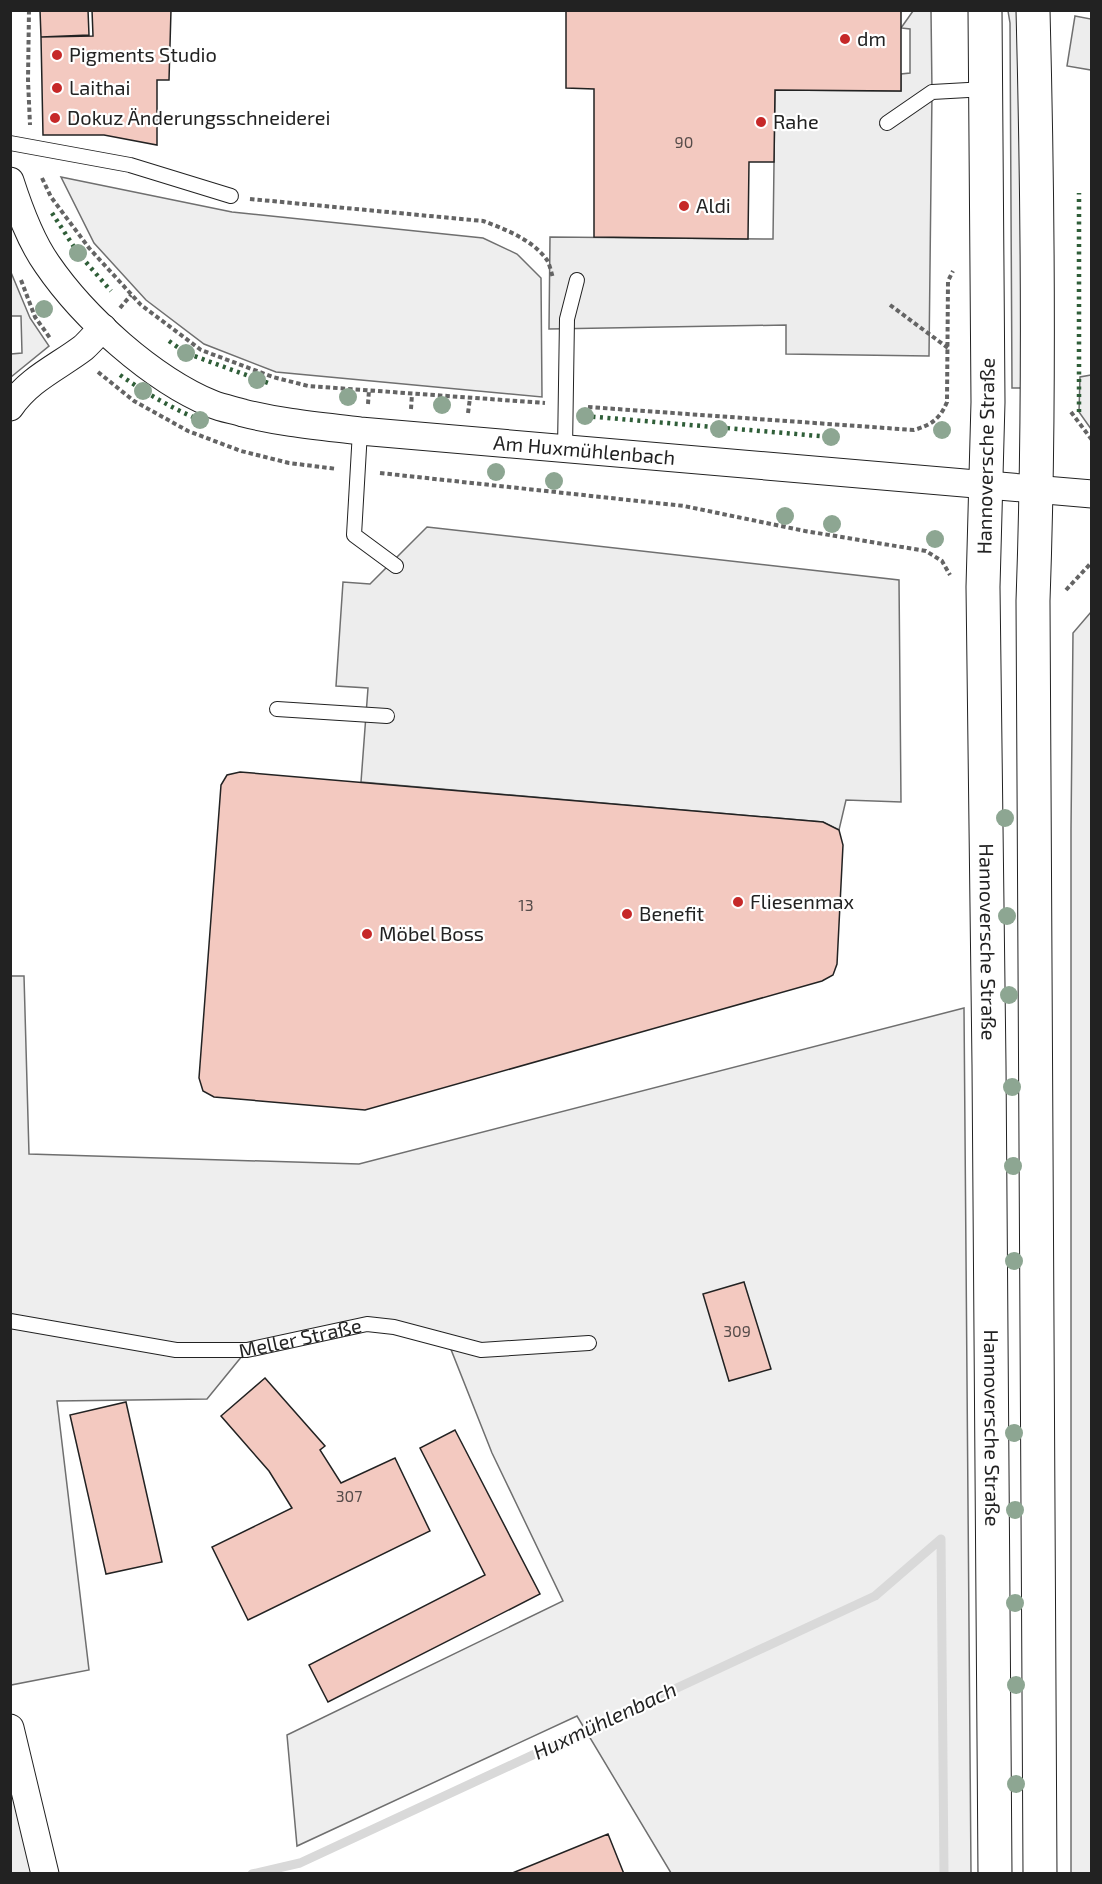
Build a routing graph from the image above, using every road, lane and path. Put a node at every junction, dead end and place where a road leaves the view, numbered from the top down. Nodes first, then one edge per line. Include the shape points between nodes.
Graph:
1 (985, 10) edge
2 (1034, 10) edge
3 (986, 89) junction
4 (887, 123) dead end
5 (10, 143) edge
6 (10, 181) edge
7 (231, 196) joint
8 (19, 276) dead end
9 (577, 280) dead end
10 (890, 305) dead end
11 (567, 318) junction
12 (103, 328) junction
13 (54, 343) dead end
14 (948, 348) dead end
15 (98, 371) dead end
16 (10, 407) edge
17 (1070, 409) dead end
18 (360, 431) junction
19 (1092, 440) edge
20 (565, 449) junction
21 (358, 471) junction
22 (986, 485) junction
23 (1037, 489) junction
24 (1092, 494) edge
25 (1092, 562) edge
26 (396, 566) dead end
27 (951, 579) dead end
28 (1066, 590) dead end
29 (277, 709) dead end
30 (387, 716) dead end
31 (10, 1321) edge
32 (589, 1343) dead end
33 (10, 1728) edge
34 (45, 1874) edge
35 (994, 1874) edge
36 (1040, 1874) edge

1 - 3 main road, Hannoversche Straße
2 - 23 main road
3 - 4 lane via 932,92
3 - 22 main road, Hannoversche Straße
5 - 7 lane via 130,165
6 - 12 street, Am Huxmühlenbach via 46,263
7 - 11 path via 483,221 506,230 548,261
8 - 13 path via 35,317
9 - 11 lane
10 - 14 path
11 - 20 lane
12 - 16 street via 84,347 39,377
12 - 18 street, Am Huxmühlenbach via 160,376 213,405 279,422
15 - 21 path via 134,401 219,443 289,463
17 - 19 path
18 - 20 street, Am Huxmühlenbach
18 - 21 lane
20 - 22 street, Am Huxmühlenbach
21 - 26 lane via 354,535
21 - 27 path via 684,506 926,551 942,561
22 - 23 street, Am Huxmühlenbach
22 - 35 main road, Hannoversche Straße via 983,587
23 - 24 street, Am Huxmühlenbach
23 - 36 main road via 1033,601
25 - 28 path
29 - 30 lane
31 - 32 lane, Meller Straße via 176,1350 247,1350 367,1324 394,1327 480,1350
33 - 34 street

